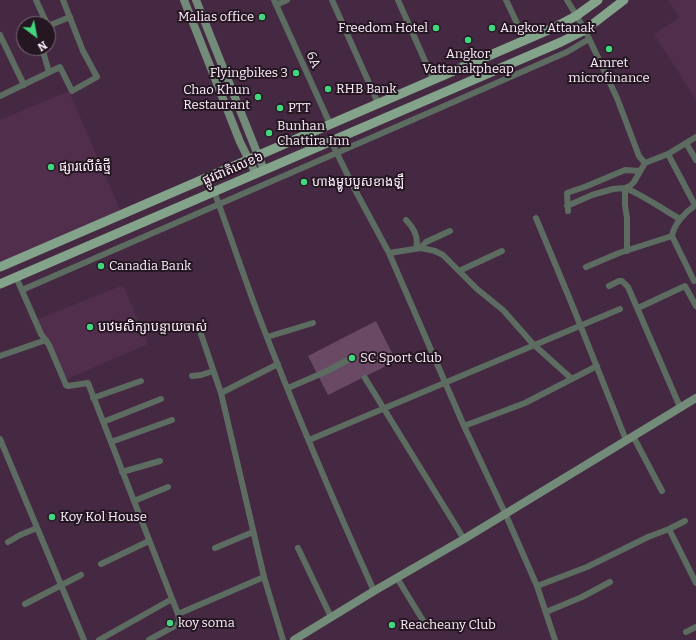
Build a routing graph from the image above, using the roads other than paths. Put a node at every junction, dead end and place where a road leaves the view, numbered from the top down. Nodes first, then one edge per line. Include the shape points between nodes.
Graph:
1 (36, 0) edge
2 (63, 0) edge
3 (184, 0) edge
4 (196, 0) edge
5 (287, 0) edge
6 (332, 0) edge
7 (398, 0) edge
8 (506, 0) edge
9 (567, 0) edge
10 (598, 0) edge
11 (624, 0) edge
12 (275, 2) edge
13 (43, 16) edge
14 (576, 16) junction
15 (70, 18) junction
16 (56, 22) edge
17 (585, 30) junction
18 (0, 36) edge
19 (589, 39) junction
20 (524, 40) junction
21 (44, 56) edge
22 (49, 72) junction
23 (433, 80) junction
24 (24, 85) junction
25 (0, 96) edge
26 (378, 103) junction
27 (330, 124) junction
28 (696, 137) edge
29 (331, 141) junction
30 (686, 144) junction
31 (337, 153) junction
32 (668, 154) junction
33 (253, 157) junction
34 (696, 160) edge
35 (645, 163) junction
36 (640, 171) junction
37 (260, 172) junction
38 (625, 188) junction
39 (214, 192) junction
40 (219, 204) junction
41 (696, 205) edge
42 (156, 217) junction
43 (536, 218) dead end
44 (680, 219) junction
45 (406, 220) dead end
46 (161, 229) junction
47 (450, 231) dead end
48 (672, 236) junction
49 (84, 248) junction
50 (418, 248) junction
51 (502, 251) dead end
52 (627, 251) junction
53 (389, 253) junction
54 (90, 260) junction
55 (586, 266) dead end
56 (0, 267) edge
57 (459, 271) junction
58 (16, 277) junction
59 (695, 280) edge
60 (0, 284) edge
61 (609, 286) dead end
62 (685, 286) junction
63 (22, 290) junction
64 (696, 306) edge
65 (638, 308) junction
66 (620, 309) dead end
67 (313, 323) dead end
68 (580, 325) junction
69 (201, 334) dead end
70 (267, 337) junction
71 (46, 340) junction
72 (534, 344) junction
73 (0, 356) edge
74 (348, 360) dead end
75 (278, 364) junction
76 (597, 366) junction
77 (213, 371) junction
78 (192, 376) dead end
79 (365, 378) dead end
80 (572, 379) junction
81 (141, 381) dead end
82 (445, 383) junction
83 (288, 388) junction
84 (221, 393) junction
85 (93, 398) junction
86 (161, 398) dead end
87 (696, 398) edge
88 (680, 407) junction
89 (384, 408) junction
90 (172, 420) dead end
91 (103, 422) junction
92 (464, 426) junction
93 (630, 438) junction
94 (0, 439) edge
95 (309, 440) junction
96 (111, 442) junction
97 (160, 461) dead end
98 (122, 472) junction
99 (168, 487) dead end
100 (662, 491) dead end
101 (134, 502) junction
102 (505, 513) junction
103 (685, 521) dead end
104 (37, 528) junction
105 (669, 529) junction
106 (253, 532) junction
107 (464, 539) junction
108 (149, 541) junction
109 (8, 542) dead end
110 (215, 548) dead end
111 (298, 548) dead end
112 (101, 564) dead end
113 (81, 575) dead end
114 (264, 577) junction
115 (397, 578) junction
116 (610, 582) dead end
117 (696, 583) edge
118 (61, 585) junction
119 (537, 586) junction
120 (374, 591) junction
121 (172, 599) junction
122 (25, 604) dead end
123 (546, 612) junction
124 (178, 614) junction
125 (332, 617) junction
126 (426, 627) dead end
127 (696, 627) edge
128 (686, 632) dead end
129 (84, 640) edge
130 (99, 640) edge
131 (149, 640) edge
132 (283, 640) edge
133 (294, 640) edge
134 (555, 640) edge

1 - 13 street
2 - 15 street
3 - 33 street via 238,135
4 - 33 street
5 - 12 street, 6A
6 - 26 street
7 - 23 street
8 - 20 street
9 - 14 street
10 - 14 main road, ផ្លូវជាតិលេខ៦
11 - 17 main road, ផ្លូវជាតិលេខ៦
12 - 27 street, 6A
14 - 17 street
14 - 20 main road, ផ្លូវជាតិលេខ៦
15 - 16 street
15 - 22 street via 97,77 72,91 60,67
17 - 19 street
17 - 29 main road, ផ្លូវជាតិលេខ៦
18 - 24 street
19 - 31 street via 567,52
19 - 35 street via 618,98 639,156
20 - 23 main road, ផ្លូវជាតិលេខ៦
21 - 22 street
22 - 24 street
23 - 26 main road, ផ្លូវជាតិលេខ៦
24 - 25 street
26 - 27 main road, ផ្លូវជាតិលេខ៦
27 - 33 main road, ផ្លូវជាតិលេខ៦
28 - 30 street
29 - 31 street
29 - 37 main road, ផ្លូវជាតិលេខ៦
30 - 32 street
30 - 34 street
31 - 40 street
31 - 53 street
32 - 35 street
32 - 41 street
33 - 37 street
33 - 56 main road, ផ្លូវជាតិលេខ៦
35 - 36 street
36 - 38 street via 634,182
36 - 38 street via 626,170 567,193 568,209 597,193
37 - 39 main road, ផ្លូវជាតិលេខ៦
38 - 44 street via 647,198
38 - 52 street
39 - 40 street
39 - 42 main road, ផ្លូវជាតិលេខ៦
40 - 46 street
40 - 70 street
41 - 44 street
42 - 46 street
42 - 49 main road, ផ្លូវជាតិលេខ៦
43 - 68 street
44 - 48 street
45 - 50 street via 412,226
46 - 54 street
47 - 50 street
48 - 52 street
48 - 59 street
49 - 54 street
49 - 58 main road, ផ្លូវជាតិលេខ៦
50 - 53 street
50 - 57 street via 443,255
51 - 57 street
52 - 55 street
53 - 82 street
54 - 63 street
57 - 72 street via 503,310
58 - 60 main road, ផ្លូវជាតិលេខ៦
58 - 63 street
59 - 62 street
61 - 65 street via 618,281 625,283
62 - 64 street
62 - 65 street
63 - 71 street
65 - 88 street
66 - 68 street
67 - 70 street
68 - 72 street
68 - 76 street
69 - 77 street
70 - 75 street
71 - 73 street
71 - 85 street via 66,385 88,383
72 - 80 street
72 - 82 street
74 - 83 street
75 - 83 street
75 - 84 street
76 - 80 street
76 - 93 street
77 - 78 street
77 - 84 street
79 - 89 street
80 - 92 street via 525,403
81 - 85 street
82 - 89 street
82 - 92 street
83 - 95 street
84 - 106 street
85 - 91 street
86 - 91 street
87 - 88 street
88 - 93 street
89 - 95 street
89 - 107 street
90 - 96 street
91 - 96 street
92 - 102 street
93 - 100 street
93 - 102 street
94 - 104 street
95 - 120 street via 342,522
96 - 98 street
97 - 98 street
98 - 101 street
99 - 101 street
101 - 108 street
102 - 107 street
102 - 119 street
103 - 105 street
104 - 109 street
104 - 118 street
105 - 117 street
105 - 119 street via 587,567
106 - 110 street
106 - 114 street
107 - 115 street
108 - 112 street
108 - 121 street
111 - 125 street
113 - 118 street
114 - 124 street
114 - 132 street
115 - 120 street
115 - 126 street
116 - 123 street
118 - 122 street
118 - 129 street
119 - 123 street
120 - 125 street
121 - 124 street
121 - 130 street
123 - 134 street
124 - 131 street via 180,623
125 - 133 street
127 - 128 street

